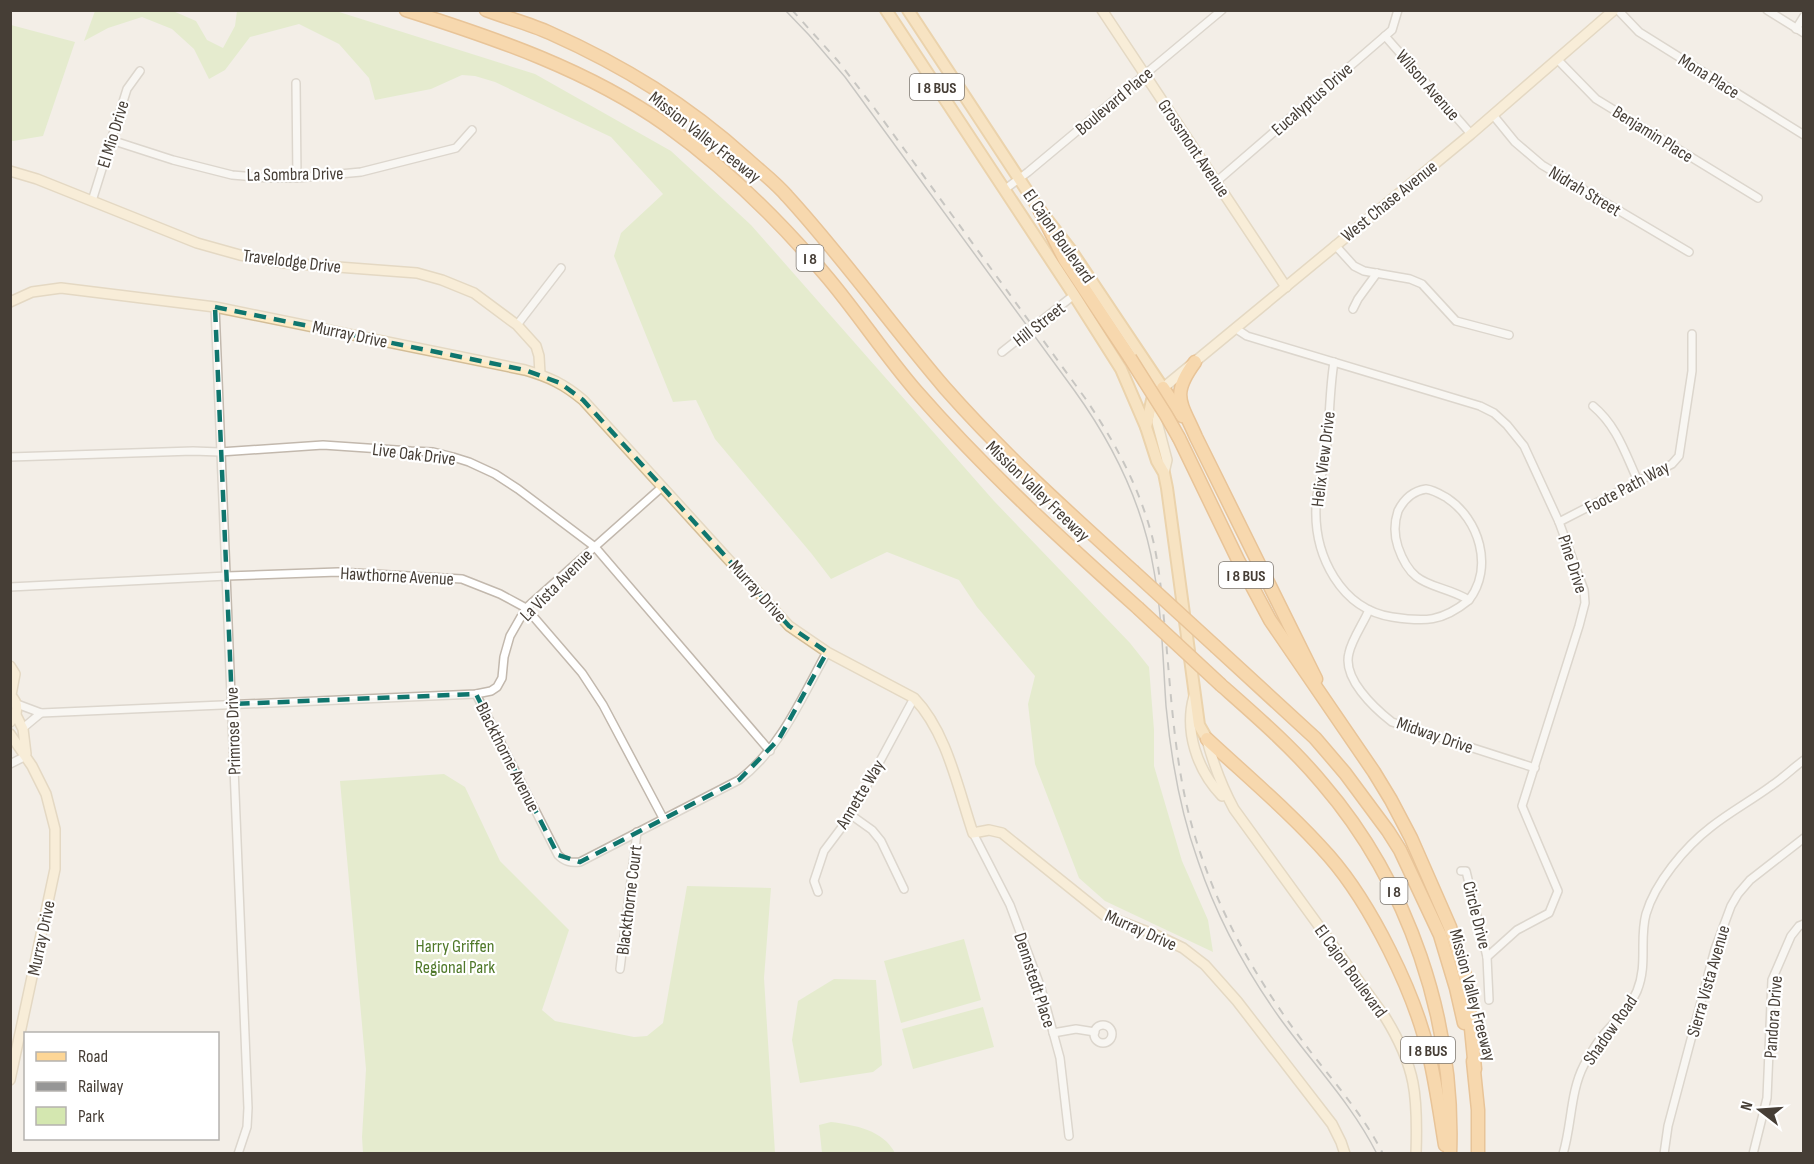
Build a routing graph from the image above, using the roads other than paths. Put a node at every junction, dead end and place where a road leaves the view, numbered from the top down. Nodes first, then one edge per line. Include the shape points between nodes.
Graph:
1 (406, 10) edge
2 (486, 10) edge
3 (886, 10) edge
4 (908, 10) edge
5 (1102, 10) edge
6 (1222, 10) edge
7 (1398, 10) edge
8 (1616, 10) edge
9 (1767, 10) edge
10 (1803, 16) edge
11 (1796, 29) junction
12 (1803, 33) edge
13 (1385, 36) junction
14 (1557, 59) junction
15 (140, 71) dead end
16 (1145, 75) junction
17 (296, 83) dead end
18 (1493, 115) junction
19 (472, 130) dead end
20 (1470, 134) junction
21 (1803, 135) edge
22 (111, 140) junction
23 (10, 171) edge
24 (297, 178) junction
25 (1019, 178) junction
26 (1216, 182) junction
27 (1004, 190) junction
28 (1758, 198) dead end
29 (92, 201) junction
30 (1039, 209) junction
31 (1335, 245) junction
32 (1689, 252) dead end
33 (561, 268) dead end
34 (1377, 273) junction
35 (1286, 287) junction
36 (1074, 295) junction
37 (10, 302) edge
38 (215, 307) junction
39 (1353, 309) dead end
40 (517, 325) junction
41 (1236, 328) junction
42 (1692, 334) dead end
43 (1509, 335) dead end
44 (1002, 352) dead end
45 (1194, 362) junction
46 (1334, 362) junction
47 (1121, 369) junction
48 (540, 374) junction
49 (1163, 388) junction
50 (1593, 406) dead end
51 (1146, 427) junction
52 (1196, 437) junction
53 (220, 452) junction
54 (10, 457) edge
55 (1164, 473) junction
56 (1638, 481) junction
57 (662, 486) junction
58 (1559, 522) junction
59 (594, 547) junction
60 (227, 576) junction
61 (10, 587) edge
62 (1469, 600) junction
63 (526, 609) junction
64 (1369, 610) junction
65 (827, 652) junction
66 (10, 666) edge
67 (476, 694) junction
68 (11, 695) edge
69 (1195, 695) junction
70 (914, 698) junction
71 (17, 704) junction
72 (232, 704) junction
73 (1328, 705) junction
74 (41, 713) junction
75 (13, 718) edge
76 (23, 728) junction
77 (10, 734) edge
78 (1207, 739) junction
79 (770, 751) junction
80 (26, 756) junction
81 (1803, 760) edge
82 (10, 764) edge
83 (1535, 768) junction
84 (1234, 808) junction
85 (851, 815) junction
86 (663, 818) junction
87 (637, 832) junction
88 (973, 833) junction
89 (1803, 838) edge
90 (1461, 871) dead end
91 (904, 889) dead end
92 (818, 892) dead end
93 (1803, 924) edge
94 (1487, 957) junction
95 (621, 969) dead end
96 (1489, 1000) dead end
97 (1095, 1032) dead end
98 (1053, 1033) junction
99 (1475, 1069) junction
100 (10, 1080) edge
101 (1069, 1136) dead end
102 (238, 1154) edge
103 (1345, 1154) edge
104 (1416, 1154) edge
105 (1449, 1154) edge
106 (1478, 1154) edge
107 (1563, 1154) edge
108 (1665, 1154) edge
109 (1753, 1154) edge

1 - 105 highway, Mission Valley Freeway / I 8, bridge via 542,57 620,96 666,125 717,165 769,212 828,277 914,388 966,446 1324,784 1365,840 1395,893 1421,960 1442,1036 1449,1082
2 - 99 highway, Mission Valley Freeway / I 8, bridge via 548,32 636,76 732,145 786,194 981,428 1315,738 1345,772 1400,850 1440,935
3 - 27 main road, El Cajon Boulevard / I 8 BUS
4 - 25 main road, El Cajon Boulevard / I 8 BUS
5 - 16 street, Grossmont Avenue
6 - 16 street, Boulevard Place
7 - 13 street, Eucalyptus Drive via 1392,30
8 - 14 street, West Chase Avenue
8 - 21 street, Mona Place via 1639,32
9 - 11 street
10 - 11 street
11 - 12 street
13 - 20 street, Wilson Avenue
13 - 26 street, Eucalyptus Drive
14 - 18 street, West Chase Avenue
14 - 28 street, Benjamin Place via 1596,99
15 - 22 street, El Mio Drive via 128,89
16 - 25 street, Boulevard Place
16 - 26 street, Grossmont Avenue
17 - 24 street
18 - 20 street, West Chase Avenue
18 - 32 street, Nidrah Street via 1515,142 1542,165
19 - 24 street, La Sombra Drive via 456,148 361,171
20 - 31 street, West Chase Avenue
22 - 24 street, La Sombra Drive via 232,175
22 - 29 street, El Mio Drive
23 - 29 street, Travelodge Drive
25 - 27 street, Boulevard Place
25 - 30 main road, El Cajon Boulevard / I 8 BUS
26 - 35 street, Grossmont Avenue
27 - 36 main road, El Cajon Boulevard / I 8 BUS
29 - 40 street, Travelodge Drive via 197,243 240,255 296,265 417,273 442,280 474,293
30 - 49 main road, El Cajon Boulevard
30 - 73 highway, I 8 BUS, bridge via 1065,260 1179,438 1265,610
31 - 34 street via 1354,266
31 - 35 street, West Chase Avenue
33 - 40 street
34 - 39 street
34 - 43 street via 1422,284 1456,321
35 - 41 street, West Chase Avenue
36 - 44 street, Hill Street
36 - 47 main road, El Cajon Boulevard / I 8 BUS
37 - 38 street, Murray Drive via 32,292 61,288
38 - 48 street, Murray Drive
38 - 53 street, Primrose Drive
40 - 48 street, Travelodge Drive via 536,346
41 - 45 street, West Chase Avenue
41 - 46 street, Pine Drive via 1247,336
42 - 56 street, Foote Path Way via 1692,371 1679,456 1672,464
45 - 49 street, West Chase Avenue
45 - 52 highway via 1184,377 1179,397
46 - 58 street, Pine Drive via 1494,413 1524,446
46 - 64 street, Helix View Drive via 1316,527 1321,549 1337,582
47 - 49 main road via 1145,389
47 - 51 main road, El Cajon Boulevard / I 8 BUS
48 - 57 street, Murray Drive via 560,382 583,400
49 - 51 main road via 1152,400
49 - 52 highway
49 - 55 street, El Cajon Boulevard via 1157,422 1167,460
50 - 56 street via 1618,436
51 - 55 main road, El Cajon Boulevard / I 8 BUS
52 - 73 highway
53 - 54 street, Live Oak Drive
53 - 59 street, Live Oak Drive via 323,445 433,452 453,457 495,474
53 - 60 street, Primrose Drive
55 - 69 main road, El Cajon Boulevard / I 8 BUS
56 - 58 street, Foote Path Way
57 - 59 street, La Vista Avenue
57 - 65 street, Murray Drive via 789,626
58 - 83 street, Pine Drive via 1581,581 1584,603
59 - 63 street, La Vista Avenue
59 - 79 street, Live Oak Drive
60 - 61 street, Hawthorne Avenue
60 - 63 street, Hawthorne Avenue via 338,572 462,579
60 - 72 street, Primrose Drive
62 - 62 street via 1479,582 1481,566 1479,543 1470,520 1438,493 1426,489 1413,492 1403,502 1396,520 1395,538 1404,563 1420,580
62 - 64 street, Helix View Drive via 1453,613 1435,618 1411,620
63 - 67 street, La Vista Avenue via 510,636 497,687
63 - 86 street, Hawthorne Avenue via 582,673 603,705
64 - 83 street, Midway Drive via 1349,652 1348,669 1379,712 1392,722
65 - 70 street, Murray Drive
65 - 79 street, Blackthorne Avenue
66 - 68 street via 15,674
67 - 72 street, Blackthorne Avenue
67 - 87 street, Blackthorne Avenue via 558,855 572,863 580,862
68 - 71 street
69 - 78 main road, El Cajon Boulevard / I 8 BUS via 1199,725
69 - 84 street, El Cajon Boulevard via 1190,726 1197,756 1213,787
70 - 85 street, Annette Way
70 - 88 street, Murray Drive via 945,748
71 - 74 street, Blackthorne Avenue
71 - 75 street
72 - 74 street, Blackthorne Avenue
72 - 102 street, Primrose Drive via 248,1108 247,1127
73 - 99 highway, I 8 BUS via 1391,800 1450,927 1466,978
74 - 76 street
75 - 76 street
76 - 80 street
77 - 80 street
78 - 84 street, El Cajon Boulevard via 1221,786
78 - 105 highway, I 8 BUS via 1329,857 1366,907 1420,1023
79 - 86 street, Blackthorne Avenue via 740,780
80 - 82 street
80 - 100 street, Murray Drive via 46,794 55,829 56,869
81 - 107 street, Shadow Road via 1710,827 1658,886 1643,930 1643,974 1632,1001 1584,1065
83 - 94 street, Pine Drive via 1522,806 1558,891 1550,913 1517,930
84 - 104 street, El Cajon Boulevard via 1400,1040 1416,1095
85 - 91 street via 881,841
85 - 92 street, Annette Way via 820,860 814,881
86 - 87 street, Blackthorne Avenue
87 - 95 street, Blackthorne Court
88 - 98 street, Dennstedt Place via 1010,905
88 - 103 street, Murray Drive via 1002,833 1104,915 1183,948 1205,965 1332,1124
89 - 108 street, Sierra Vista Avenue via 1750,880 1731,906 1715,949 1668,1126
90 - 94 street, Circle Drive via 1466,871
93 - 109 street, Pandora Drive via 1791,936 1772,980 1767,1098
94 - 96 street, Circle Drive
97 - 98 street via 1076,1029
98 - 101 street, Dennstedt Place via 1060,1058
99 - 106 highway, Mission Valley Freeway / I 8

